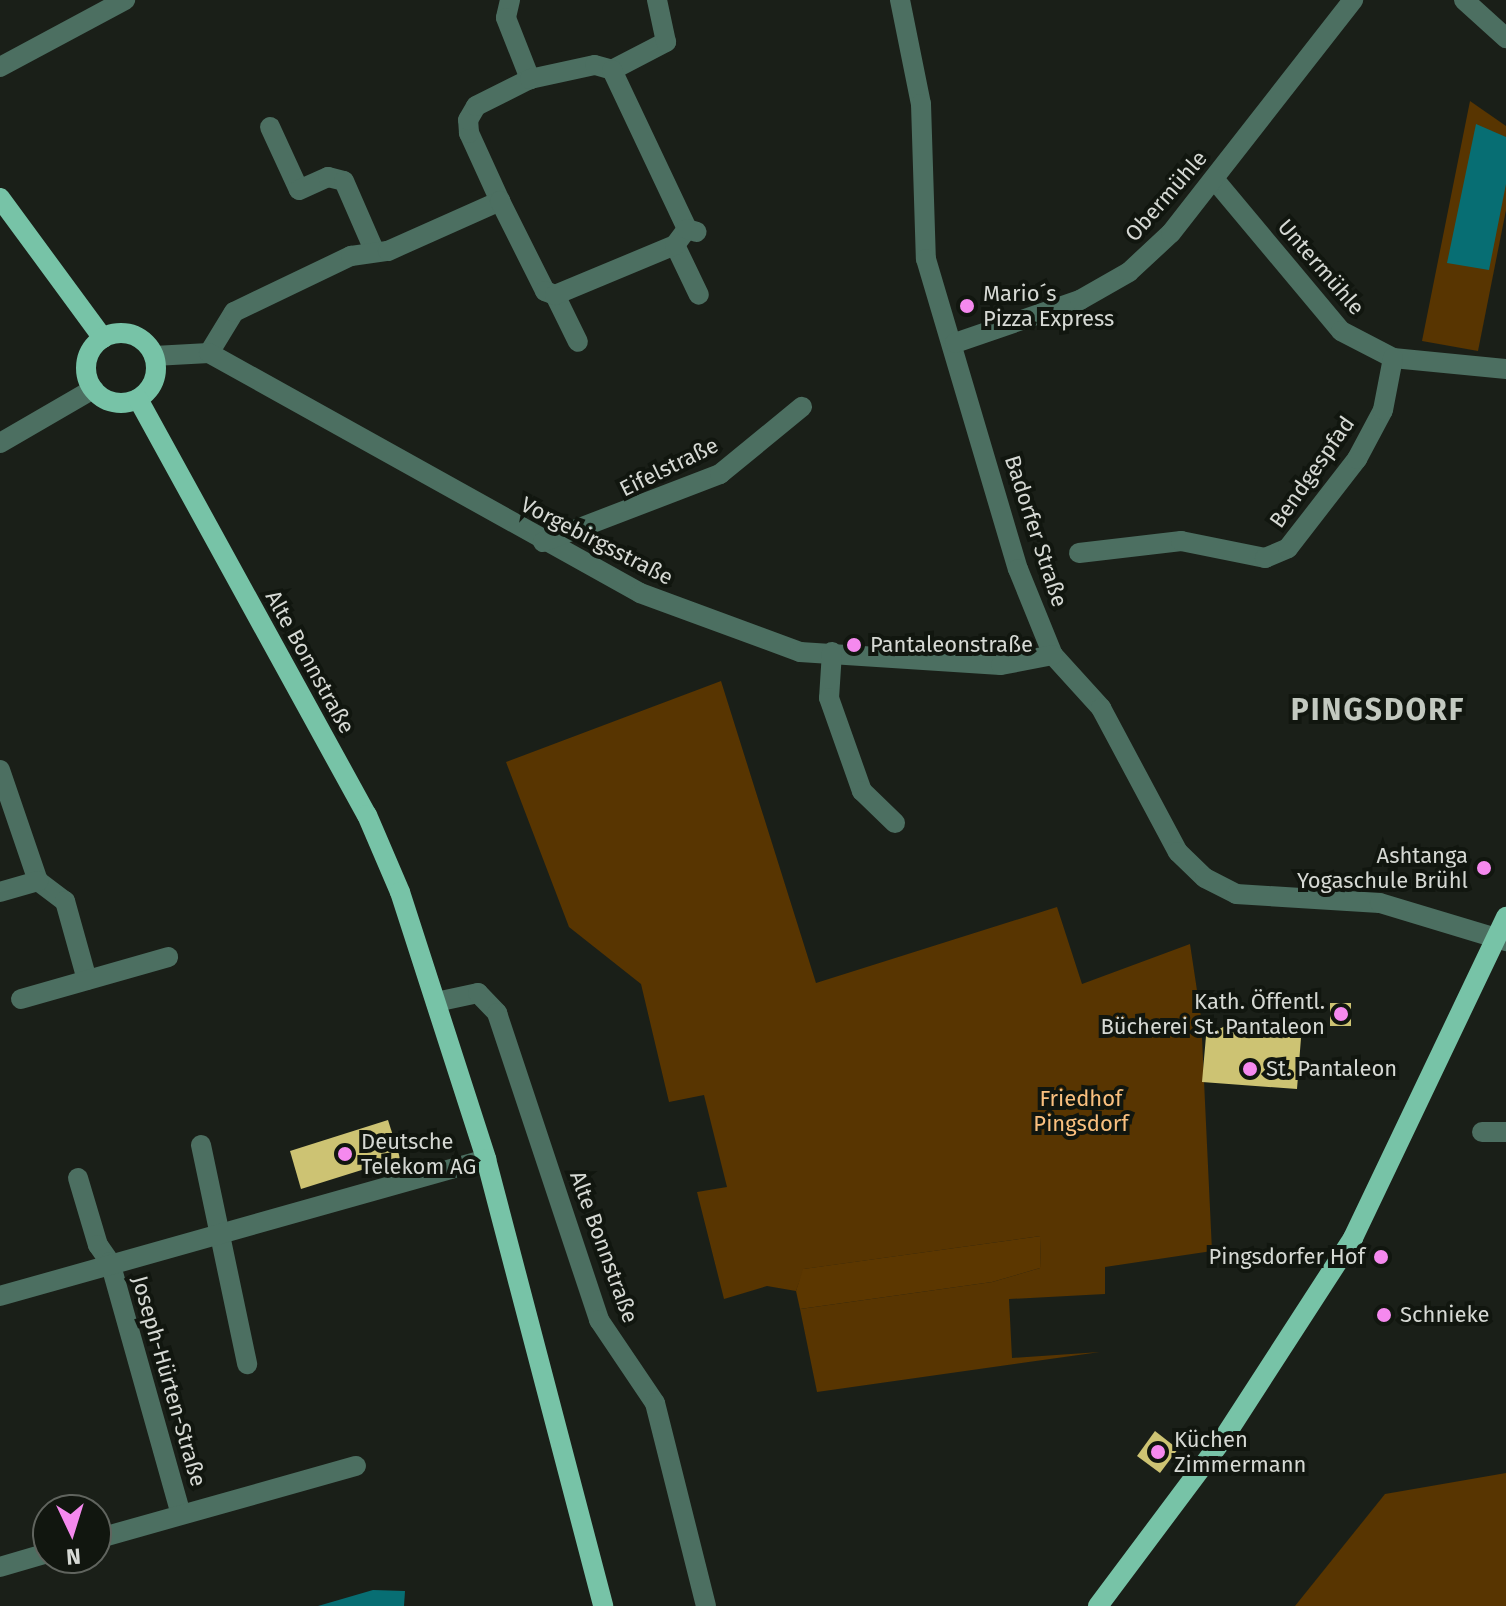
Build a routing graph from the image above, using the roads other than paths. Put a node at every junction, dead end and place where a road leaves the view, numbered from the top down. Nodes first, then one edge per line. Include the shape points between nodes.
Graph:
1 (125, 0) edge
2 (510, 0) edge
3 (657, 0) edge
4 (900, 0) edge
5 (1353, 0) edge
6 (1464, 0) edge
7 (1506, 38) edge
8 (0, 67) edge
9 (612, 70) junction
10 (530, 79) junction
11 (270, 127) dead end
12 (1214, 179) junction
13 (0, 198) edge
14 (500, 201) junction
15 (687, 235) junction
16 (374, 250) junction
17 (555, 295) junction
18 (699, 295) dead end
19 (103, 338) junction
20 (578, 342) dead end
21 (955, 343) junction
22 (209, 353) junction
23 (154, 356) junction
24 (1393, 358) junction
25 (1506, 369) edge
26 (93, 389) junction
27 (138, 399) junction
28 (802, 407) dead end
29 (0, 443) edge
30 (543, 542) junction
31 (1079, 553) dead end
32 (832, 652) junction
33 (1053, 655) junction
34 (0, 770) edge
35 (895, 823) dead end
36 (38, 881) junction
37 (0, 892) edge
38 (1506, 917) edge
39 (1502, 940) edge
40 (168, 957) dead end
41 (87, 980) junction
42 (21, 999) dead end
43 (436, 1002) junction
44 (1482, 1132) dead end
45 (1506, 1132) edge
46 (201, 1145) dead end
47 (486, 1159) junction
48 (78, 1178) dead end
49 (216, 1234) junction
50 (110, 1262) junction
51 (0, 1296) edge
52 (247, 1364) dead end
53 (356, 1466) dead end
54 (181, 1514) junction
55 (112, 1534) edge
56 (32, 1558) edge
57 (0, 1567) edge
58 (603, 1606) edge
59 (706, 1606) edge
60 (1098, 1606) edge

1 - 8 street
2 - 10 street via 506,18
3 - 9 street via 666,42
4 - 21 street, Badorfer Straße via 921,104 926,259
5 - 12 street, Obermühle
6 - 7 street
9 - 10 street via 576,67
9 - 15 street
10 - 14 street via 476,106 468,120
11 - 16 street via 299,190 328,177 344,181
12 - 21 street, Obermühle via 1129,272 1080,300
12 - 24 street, Untermühle via 1341,331
13 - 19 main road
14 - 16 street via 388,251
14 - 17 street via 545,291
15 - 17 street
15 - 18 street
16 - 22 street via 234,312
17 - 20 street
19 - 23 main road via 133,335
19 - 26 main road via 86,365
21 - 33 street, Badorfer Straße via 1018,569
22 - 23 street
22 - 30 street, Vorgebirgsstraße
23 - 27 main road via 152,385
24 - 25 street, Untermühle
24 - 31 street, Bendgespfad via 1383,410 1357,459 1288,548 1265,558 1181,541
26 - 27 main road via 111,402
26 - 29 street
27 - 43 main road, Alte Bonnstraße via 367,815
28 - 30 street, Eifelstraße via 720,474
30 - 32 street, Vorgebirgsstraße via 640,593 736,631 800,652
32 - 33 street, Vorgebirgsstraße via 1001,665
32 - 35 street via 829,698 862,791
33 - 39 street, Badorfer Straße via 1101,708 1178,852 1205,878 1236,894 1380,903
34 - 36 street
36 - 37 street
36 - 41 street via 65,901
38 - 39 main road
39 - 60 main road via 1367,1210 1313,1305
40 - 41 street
41 - 42 street
43 - 47 main road, Alte Bonnstraße
43 - 59 street, Alte Bonnstraße via 478,993 497,1013 599,1320 655,1403
44 - 45 street
46 - 49 street
47 - 49 street, Joseph-Hürten-Straße
47 - 58 main road, Alte Bonnstraße
48 - 50 street, Joseph-Hürten-Straße via 98,1245
49 - 50 street, Joseph-Hürten-Straße
49 - 52 street
50 - 51 street, Joseph-Hürten-Straße
50 - 54 street, Joseph-Hürten-Straße
53 - 54 street, Joseph-Hürten-Straße
54 - 55 street, Joseph-Hürten-Straße
56 - 57 street

